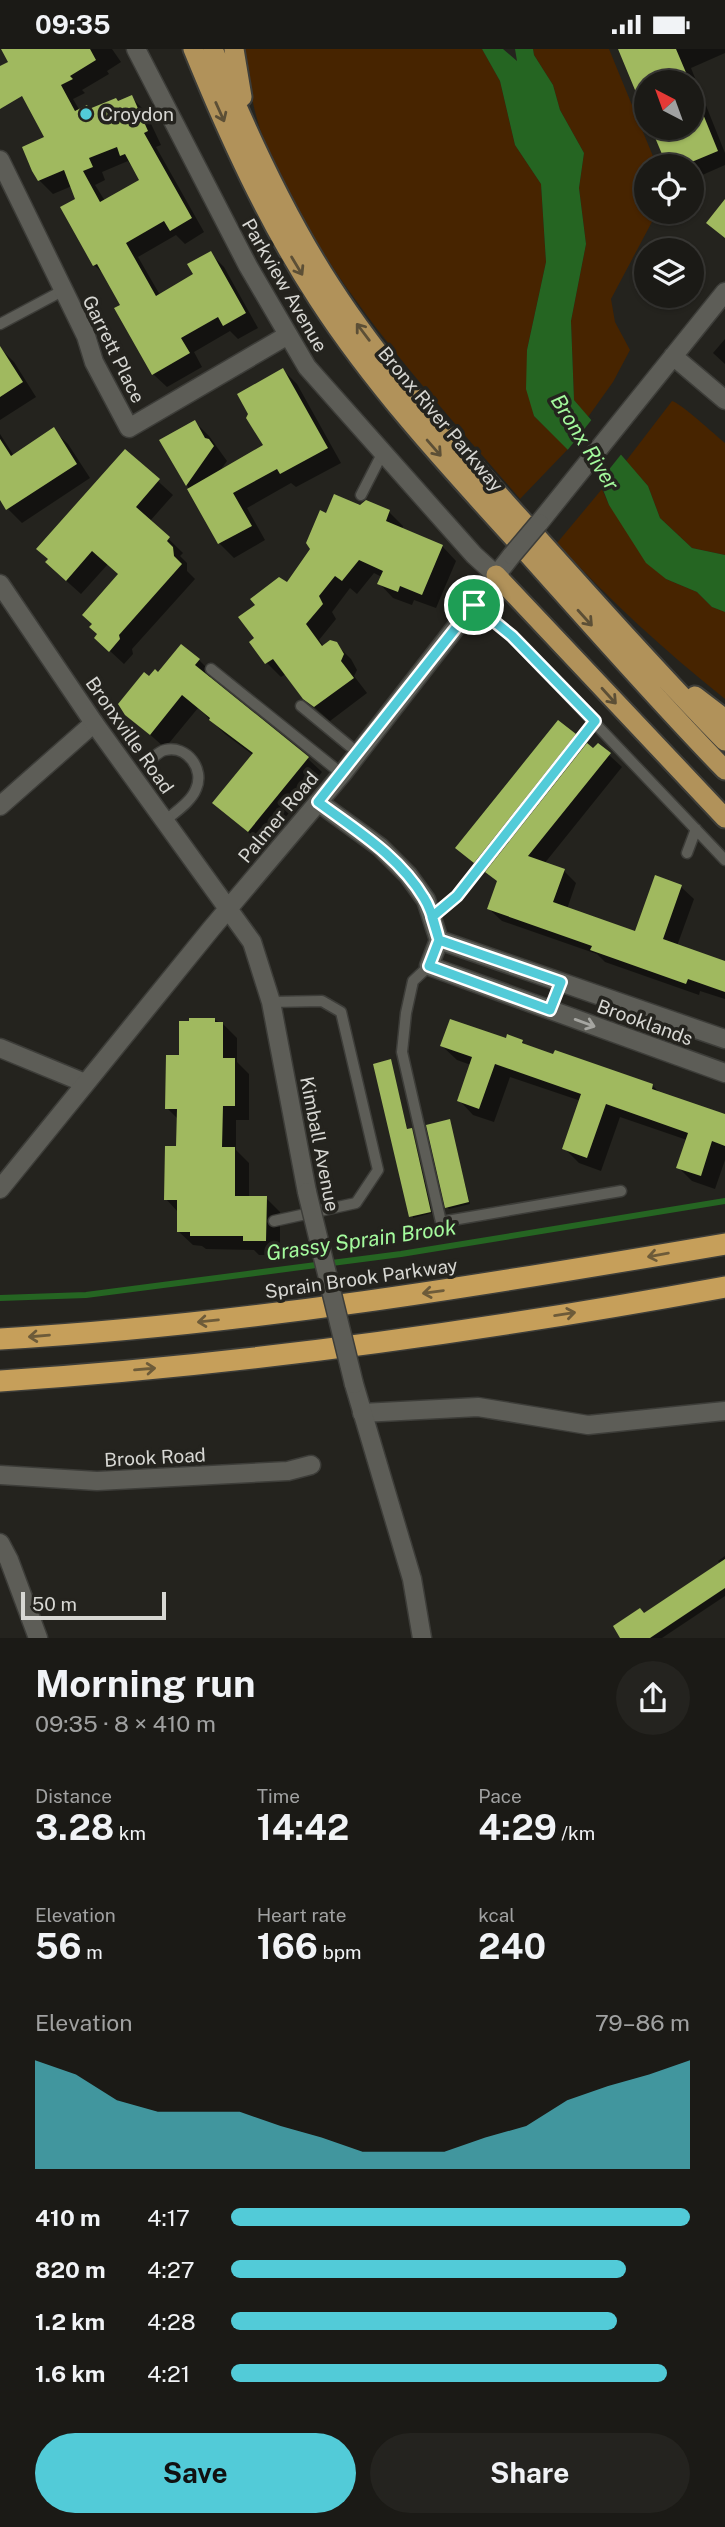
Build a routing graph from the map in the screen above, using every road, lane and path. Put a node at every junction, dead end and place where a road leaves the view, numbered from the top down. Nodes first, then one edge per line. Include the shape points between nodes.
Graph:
1 (136, 49) edge
2 (193, 49) edge
3 (213, 49) edge
4 (234, 49) edge
5 (247, 129) junction
6 (0, 160) edge
7 (62, 291) junction
8 (725, 292) edge
9 (0, 324) edge
10 (288, 335) junction
11 (673, 356) junction
12 (725, 400) edge
13 (384, 451) junction
14 (361, 495) dead end
15 (496, 575) junction
16 (0, 584) edge
17 (474, 605) junction
18 (649, 660) junction
19 (211, 669) dead end
20 (301, 706) dead end
21 (725, 719) edge
22 (595, 721) junction
23 (94, 723) junction
24 (725, 741) edge
25 (358, 753) junction
26 (151, 759) dead end
27 (725, 770) edge
28 (342, 774) junction
29 (318, 802) junction
30 (0, 806) edge
31 (725, 818) edge
32 (165, 821) junction
33 (696, 829) junction
34 (687, 853) dead end
35 (725, 860) edge
36 (228, 910) junction
37 (432, 917) junction
38 (439, 940) junction
39 (429, 966) junction
40 (561, 982) junction
41 (271, 1002) junction
42 (550, 1010) junction
43 (725, 1039) edge
44 (0, 1048) edge
45 (725, 1073) edge
46 (85, 1083) junction
47 (0, 1189) edge
48 (621, 1191) dead end
49 (274, 1221) dead end
50 (725, 1244) edge
51 (725, 1287) edge
52 (0, 1339) edge
53 (0, 1381) edge
54 (725, 1412) edge
55 (362, 1413) junction
56 (311, 1465) dead end
57 (0, 1475) edge
58 (0, 1543) edge
59 (38, 1638) edge
60 (422, 1638) edge

1 - 10 street, Parkview Avenue
2 -> 27 highway, Bronx River Parkway via 264,207 338,329 426,440
3 - 5 highway, Bronx River Parkway
4 - 5 highway
18 -> 5 highway, Bronx River Parkway via 454,444 370,341 313,257
6 - 7 street, Garrett Place
7 - 9 lane
7 - 10 street, Garrett Place via 129,428
8 - 11 street, Palmer Road
10 - 13 street, Parkview Avenue via 307,367
11 - 12 street
11 - 15 street, Palmer Road, bridge
13 - 14 lane
13 - 15 street, Parkview Avenue
15 - 17 street, Palmer Road
15 -> 31 highway
16 - 23 street, Bronxville Road
17 - 22 lane via 512,636
17 - 25 street, Palmer Road
18 - 21 highway
18 - 24 highway, Bronx River Parkway
19 - 28 lane
20 - 25 lane
22 - 33 lane
22 - 37 lane via 457,896
23 - 30 street
23 - 32 street, Bronxville Road
25 - 28 street, Palmer Road
26 - 32 lane via 166,750 184,752 195,762 198,774 197,789
28 - 29 street, Palmer Road
29 - 36 street, Palmer Road
29 - 37 street via 380,847 408,875
32 - 36 street, Bronxville Road
33 - 34 lane
33 - 35 lane
36 - 41 street, Kimball Avenue via 252,942
36 - 46 street, Palmer Road
37 - 38 street
38 - 39 street
38 - 40 street, Brooklands
39 - 42 street, Brooklands
39 - 48 lane via 413,981 402,1052 441,1222
40 - 42 street
40 - 43 street, Brooklands
41 - 49 lane via 322,1001 341,1012 378,1170 356,1203
41 - 55 street, Kimball Avenue, bridge via 307,1192
42 -> 45 street, Brooklands
44 - 46 street
46 - 47 street, Palmer Road
50 -> 52 highway, Sprain Brook Parkway via 363,1302
53 -> 51 highway via 302,1353
54 - 55 street via 588,1425 478,1407
55 - 60 street, Kimball Avenue via 412,1579
56 - 57 street, Brook Road via 288,1471 96,1481
58 - 59 street

